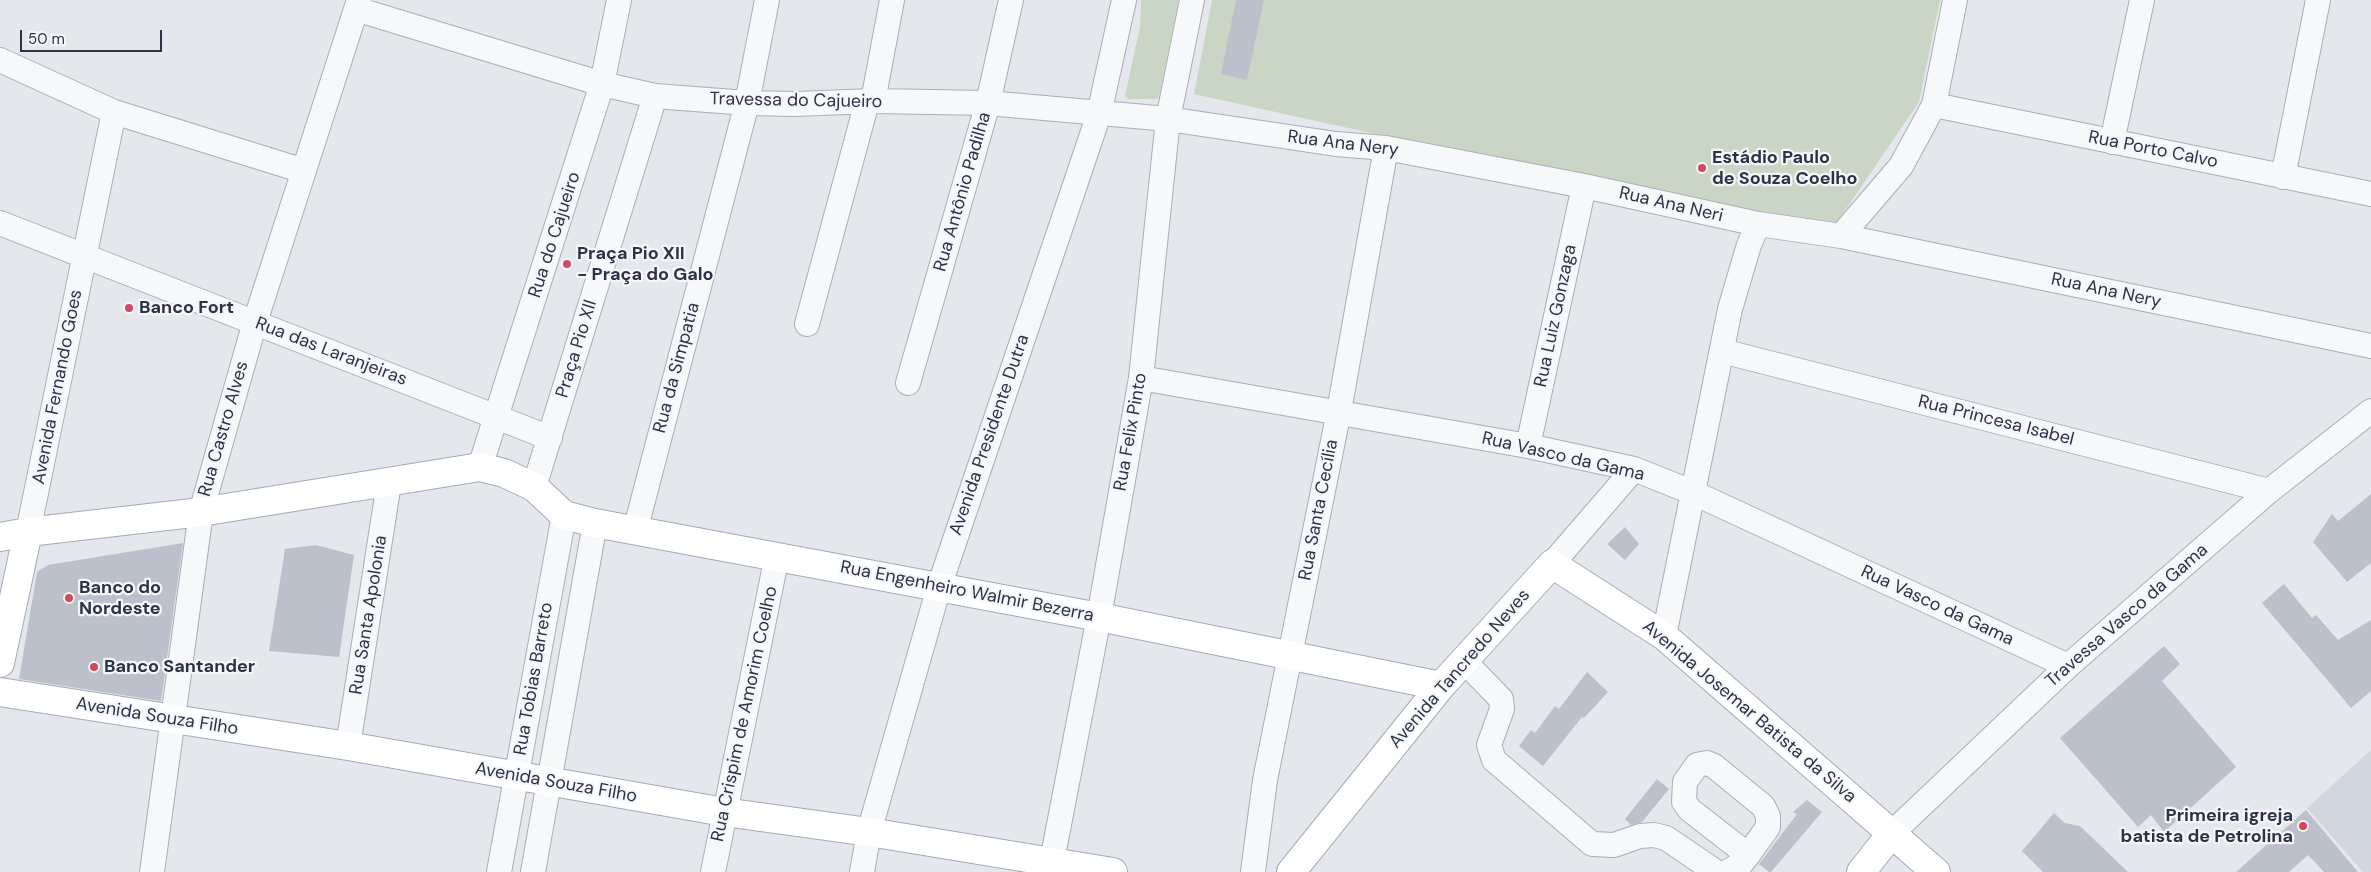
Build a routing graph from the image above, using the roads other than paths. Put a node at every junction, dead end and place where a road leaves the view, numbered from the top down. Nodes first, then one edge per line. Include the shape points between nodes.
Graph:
1 (619, 0) edge
2 (767, 0) edge
3 (892, 0) edge
4 (1011, 0) edge
5 (1124, 0) edge
6 (1192, 0) edge
7 (1955, 0) edge
8 (2142, 0) edge
9 (2318, 0) edge
10 (357, 5) edge
11 (0, 60) edge
12 (602, 84) junction
13 (655, 96) junction
14 (870, 102) junction
15 (747, 103) junction
16 (988, 103) junction
17 (1934, 105) junction
18 (114, 112) junction
19 (1099, 114) junction
20 (1168, 119) junction
21 (2112, 142) junction
22 (1386, 148) junction
23 (304, 171) junction
24 (2283, 176) junction
25 (1584, 186) junction
26 (2371, 194) edge
27 (0, 223) edge
28 (1758, 224) junction
29 (1841, 236) junction
30 (85, 255) junction
31 (255, 322) junction
32 (807, 324) dead end
33 (2371, 346) edge
34 (1722, 351) junction
35 (1141, 378) junction
36 (908, 383) dead end
37 (2371, 411) edge
38 (1338, 412) junction
39 (497, 417) junction
40 (550, 438) junction
41 (1528, 446) junction
42 (492, 470) junction
43 (1634, 470) junction
44 (389, 483) junction
45 (534, 487) junction
46 (2269, 491) junction
47 (1694, 493) junction
48 (201, 512) junction
49 (564, 515) junction
50 (595, 523) junction
51 (635, 530) junction
52 (28, 532) junction
53 (0, 537) edge
54 (777, 556) junction
55 (1552, 564) junction
56 (939, 587) junction
57 (1099, 617) junction
58 (1664, 636) junction
59 (1291, 655) junction
60 (1464, 661) junction
61 (0, 663) edge
62 (2068, 666) junction
63 (1441, 686) junction
64 (0, 692) edge
65 (174, 720) junction
66 (348, 746) junction
67 (517, 776) junction
68 (548, 781) junction
69 (724, 812) junction
70 (869, 832) junction
71 (1892, 833) junction
72 (1748, 855) dead end
73 (1052, 861) junction
74 (152, 872) edge
75 (499, 872) edge
76 (533, 872) edge
77 (713, 872) edge
78 (862, 872) edge
79 (1113, 872) edge
80 (1253, 872) edge
81 (1291, 872) edge
82 (1716, 872) edge
83 (1727, 872) edge
84 (1861, 872) edge
85 (1936, 872) edge

1 - 12 street, Rua do Cajueiro
2 - 15 street, Rua da Simpatia
3 - 14 street
4 - 16 street, Rua Antônio Padilha
5 - 19 street, Avenida Presidente Dutra
6 - 20 street, Rua Felix Pinto
7 - 17 street
8 - 21 street
9 - 24 street
10 - 12 street, Travessa do Cajueiro
10 - 23 street, Rua Castro Alves
11 - 18 street
12 - 13 street, Travessa do Cajueiro
12 - 39 street, Rua do Cajueiro
13 - 15 street, Travessa do Cajueiro
13 - 40 street, Praça Pio XII
14 - 15 street, Travessa do Cajueiro
14 - 16 street, Travessa do Cajueiro
14 - 32 street
15 - 51 street, Rua da Simpatia
16 - 19 street, Travessa do Cajueiro
16 - 36 street, Rua Antônio Padilha
17 - 21 street, Rua Porto Calvo
17 - 29 street via 1901,166
18 - 23 street
18 - 30 street, Avenida Fernando Goes
19 - 20 street, Rua Ana Nery
19 - 56 street, Avenida Presidente Dutra
20 - 22 street, Rua Ana Nery via 1336,144
20 - 35 street, Rua Felix Pinto
21 - 24 street, Rua Porto Calvo
22 - 25 street, Rua Ana Nery
22 - 38 street, Rua Santa Cecília
23 - 31 street, Rua Castro Alves
24 - 26 street, Rua Porto Calvo
25 - 28 street, Rua Ana Neri
25 - 41 street, Rua Luiz Gonzaga
27 - 30 street, Rua das Laranjeiras
28 - 29 street, Rua Ana Neri
28 - 34 street via 1730,309
29 - 33 street, Rua Ana Nery
30 - 31 street, Rua das Laranjeiras
30 - 52 street, Avenida Fernando Goes
31 - 39 street, Rua das Laranjeiras
31 - 48 street, Rua Castro Alves
34 - 46 street, Rua Princesa Isabel
34 - 47 street
35 - 38 street, Rua Vasco da Gama
35 - 57 street, Rua Felix Pinto
37 - 46 street, Travessa Vasco da Gama
38 - 41 street, Rua Vasco da Gama
38 - 59 street, Rua Santa Cecília
39 - 40 street, Rua das Laranjeiras
39 - 42 street, Rua do Cajueiro
40 - 45 street, Praça Pio XII
41 - 43 street, Rua Vasco da Gama
42 - 44 main road
42 - 45 main road, Rua Engenheiro Walmir Bezerra
43 - 47 street, Rua Vasco da Gama
43 - 55 street, Avenida Tancredo Neves
44 - 48 main road
44 - 66 street, Rua Santa Apolonia
45 - 49 main road, Rua Engenheiro Walmir Bezerra
46 - 62 street, Travessa Vasco da Gama
47 - 58 street
47 - 62 street, Rua Vasco da Gama
48 - 52 main road
48 - 65 street, Rua Castro Alves
49 - 50 main road, Rua Engenheiro Walmir Bezerra
49 - 67 street, Rua Tobias Barreto
50 - 51 main road, Rua Engenheiro Walmir Bezerra
50 - 68 street, Rua Tobias Barreto
51 - 54 main road, Rua Engenheiro Walmir Bezerra
52 - 53 main road
52 - 61 main road, Avenida Fernando Goes
54 - 56 main road, Rua Engenheiro Walmir Bezerra
54 - 69 street, Rua Crispim de Amorim Coelho
55 - 58 main road, Avenida Josemar Batista da Silva
55 - 60 main road, Avenida Tancredo Neves
56 - 57 main road, Rua Engenheiro Walmir Bezerra
56 - 70 street, Avenida Presidente Dutra
57 - 59 main road, Rua Engenheiro Walmir Bezerra
57 - 73 street, Rua Felix Pinto
58 - 71 main road, Avenida Josemar Batista da Silva
59 - 63 main road, Rua Engenheiro Walmir Bezerra
59 - 80 street, Rua Santa Cecília via 1265,780
60 - 63 main road, Avenida Tancredo Neves
60 - 82 street via 1501,699 1502,709 1489,745 1494,760 1592,844 1614,845 1654,835 1666,838
62 - 71 street, Travessa Vasco da Gama
63 - 81 main road, Avenida Tancredo Neves
64 - 65 main road, Avenida Souza Filho
65 - 66 main road, Avenida Souza Filho
65 - 74 street, Rua Castro Alves
66 - 67 main road, Avenida Souza Filho
67 - 68 main road, Avenida Souza Filho
67 - 75 street, Rua Tobias Barreto
68 - 69 main road, Avenida Souza Filho
68 - 76 street, Rua Tobias Barreto
69 - 70 main road, Avenida Souza Filho
69 - 77 street, Rua Crispim de Amorim Coelho
70 - 73 main road, Avenida Souza Filho
70 - 78 street, Avenida Presidente Dutra
71 - 84 main road
71 - 85 main road, Avenida Josemar Batista da Silva
72 - 83 street via 1741,864
73 - 79 main road, Avenida Souza Filho

